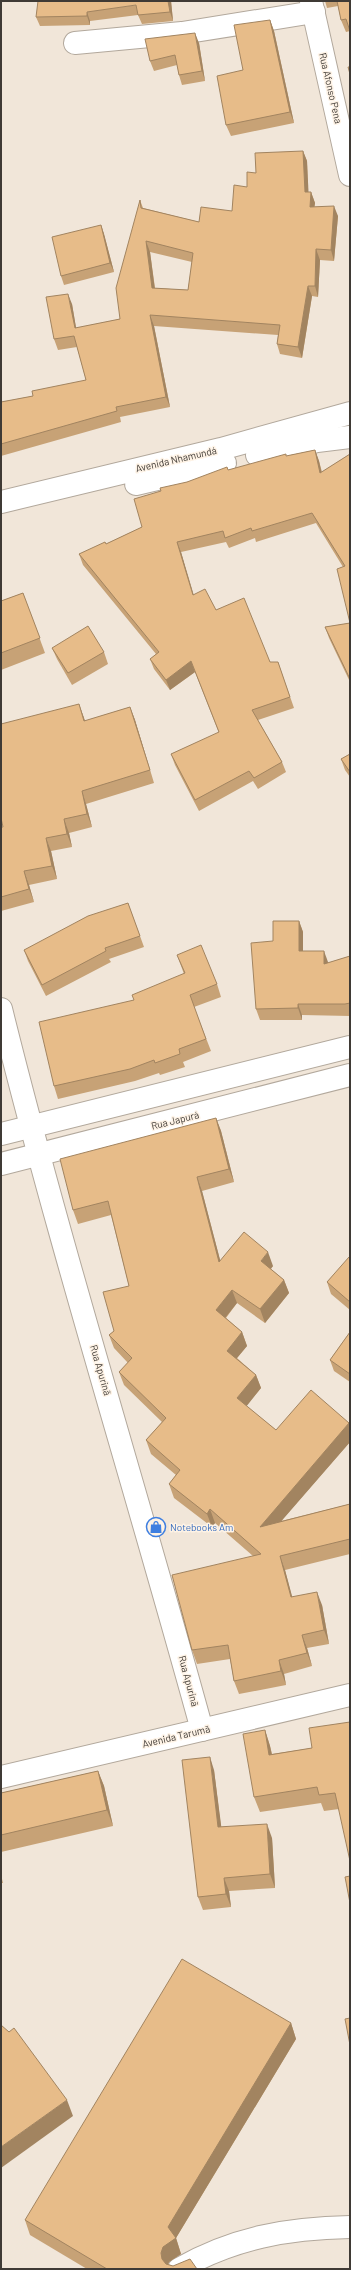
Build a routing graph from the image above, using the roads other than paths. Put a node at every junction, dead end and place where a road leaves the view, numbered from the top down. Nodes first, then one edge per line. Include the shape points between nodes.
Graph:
1 (313, 6) edge
2 (75, 43) dead end
3 (350, 175) edge
4 (350, 413) edge
5 (350, 437) edge
6 (1, 502) edge
7 (1, 516) edge
8 (1, 1009) edge
9 (350, 1047) edge
10 (350, 1075) edge
11 (30, 1126) junction
12 (1, 1134) edge
13 (38, 1155) junction
14 (1, 1164) edge
15 (350, 1695) edge
16 (202, 1730) junction
17 (1, 1777) edge
18 (350, 2227) edge
19 (179, 2269) edge

1 - 2 street via 182,33
1 - 3 street, Rua Afonso Pena
4 - 6 street, Avenida Nhamundá via 221,449
5 - 7 street, Avenida Nhamundá via 282,449
8 - 11 street, Rua Apurinã
9 - 11 street
10 - 13 street, Rua Japurá
11 - 12 street
11 - 13 street, Rua Apurinã
13 - 14 street, Rua Japurá
13 - 16 street, Rua Apurinã via 150,1539
15 - 16 street, Avenida Tarumã
16 - 17 street, Avenida Tarumã
18 - 19 street via 308,2228 265,2235 232,2244

